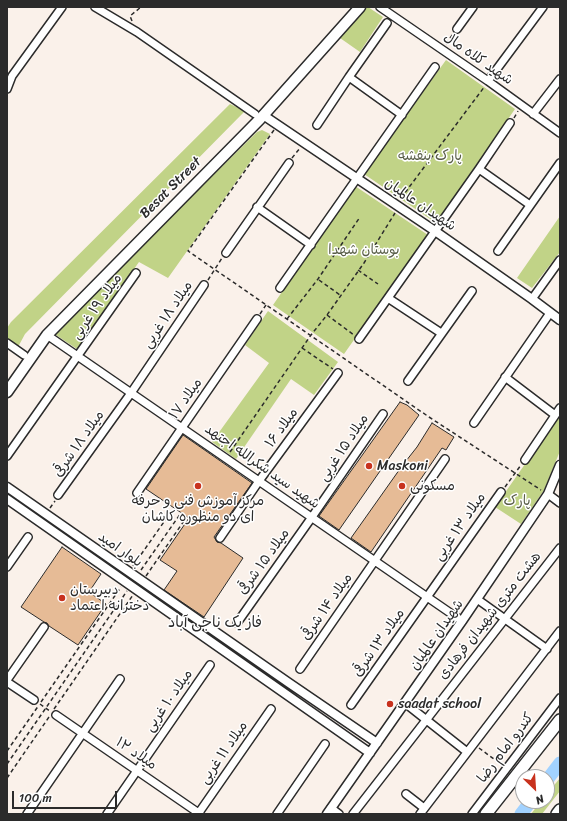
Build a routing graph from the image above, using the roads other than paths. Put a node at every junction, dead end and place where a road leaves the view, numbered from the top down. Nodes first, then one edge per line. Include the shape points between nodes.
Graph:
1 (62, 7) edge
2 (95, 7) edge
3 (350, 7) edge
4 (360, 7) edge
5 (380, 7) edge
6 (473, 7) edge
7 (542, 7) edge
8 (387, 23) dead end
9 (457, 30) road end
10 (436, 67) dead end
11 (349, 77) junction
12 (560, 79) edge
13 (488, 81) junction
14 (7, 89) edge
15 (259, 114) junction
16 (533, 114) junction
17 (402, 115) junction
18 (510, 123) road end
19 (317, 125) dead end
20 (560, 133) edge
21 (288, 163) road end
22 (560, 163) edge
23 (479, 169) junction
24 (357, 178) junction
25 (530, 205) junction
26 (257, 208) junction
27 (435, 231) junction
28 (311, 244) junction
29 (498, 251) dead end
30 (226, 253) road end
31 (560, 260) edge
32 (136, 273) dead end
33 (204, 285) road end
34 (280, 288) dead end
35 (472, 291) dead end
36 (388, 298) junction
37 (532, 299) junction
38 (550, 313) junction
39 (257, 319) road end
40 (560, 320) edge
41 (441, 333) junction
42 (47, 334) junction
43 (359, 339) road end
44 (7, 343) edge
45 (24, 355) junction
46 (78, 356) junction
47 (338, 373) road end
48 (505, 377) junction
49 (7, 380) edge
50 (408, 380) dead end
51 (7, 392) edge
52 (131, 393) junction
53 (560, 408) edge
54 (383, 414) dead end
55 (555, 415) junction
56 (474, 423) dead end
57 (182, 428) junction
58 (7, 456) edge
59 (445, 459) dead end
60 (525, 460) road end
61 (560, 465) edge
62 (259, 481) junction
63 (7, 487) edge
64 (501, 492) road end
65 (137, 493) dead end
66 (546, 493) junction
67 (58, 495) road end
68 (7, 499) edge
69 (560, 503) edge
70 (312, 517) junction
71 (28, 537) dead end
72 (220, 538) dead end
73 (560, 548) edge
74 (375, 560) junction
75 (118, 564) junction
76 (7, 568) edge
77 (113, 573) junction
78 (152, 588) junction
79 (146, 596) junction
80 (427, 597) junction
81 (477, 599) junction
82 (505, 619) junction
83 (462, 621) junction
84 (237, 623) dead end
85 (44, 627) dead end
86 (560, 631) edge
87 (547, 649) junction
88 (210, 665) dead end
89 (300, 669) dead end
90 (120, 679) dead end
91 (7, 681) edge
92 (560, 698) edge
93 (37, 702) road end
94 (404, 703) junction
95 (351, 705) dead end
96 (271, 708) dead end
97 (54, 714) road end
98 (426, 720) junction
99 (560, 720) edge
100 (83, 733) junction
101 (377, 743) junction
102 (325, 744) dead end
103 (468, 752) junction
104 (370, 753) junction
105 (137, 771) junction
106 (406, 794) dead end
107 (560, 810) edge
108 (329, 811) edge
109 (422, 811) edge
110 (27, 814) edge
111 (107, 814) edge
112 (199, 814) edge
113 (277, 814) edge
114 (339, 814) edge
115 (353, 814) edge
116 (472, 814) edge
117 (486, 814) edge
118 (557, 814) edge

1 - 14 street via 12,76
2 - 15 street via 137,32
3 - 15 main road, Besat Street
4 - 15 main road, Besat Street
5 - 13 street, شهید کلاه مال
6 - 9 street
7 - 13 street
8 - 11 street
10 - 17 street
11 - 17 street
11 - 19 street
12 - 16 street
13 - 16 street, شهید کلاه مال
15 - 24 street, شهیدان عالمیان
15 - 42 main road, Besat Street
15 - 45 main road, Besat Street via 41,331
16 - 20 street, شهید کلاه مال
17 - 24 street
18 - 23 street
21 - 26 street
22 - 25 street
23 - 25 street
23 - 27 street
24 - 27 street, شهیدان عالمیان
24 - 28 street
25 - 29 street
26 - 28 street
26 - 30 street
27 - 36 street
27 - 37 street, شهیدان عالمیان
28 - 34 street
31 - 37 street
32 - 46 street, میلاد ۱۹ غربی
33 - 52 street, میلاد ۱۸ غربی
35 - 41 street
36 - 41 street
36 - 43 street
37 - 38 street, شهیدان عالمیان
38 - 40 street, شهیدان عالمیان
38 - 48 street
39 - 57 street, میلاد ۱۷
41 - 50 street
42 - 46 street, شهید سید شکرالله اجتهد
42 - 51 main road, Besat Street
44 - 45 street
45 - 49 main road, Besat Street
46 - 52 street, شهید سید شکرالله اجتهد
46 - 58 street, میلاد ۱۹ غربی
47 - 62 street, میلاد ۱۶
48 - 55 street
48 - 56 street
52 - 57 street, شهید سید شکرالله اجتهد
52 - 67 street, میلاد ۱۸ شرقی
53 - 55 street
54 - 70 street, میلاد ۱۵ غربی
55 - 60 street
57 - 62 street, شهید سید شکرالله اجتهد
57 - 65 street, میلاد ۱۷
59 - 74 street, میلاد ۱۴ شرقی
61 - 66 street, شهیدان عالمیان
62 - 70 street, شهید سید شکرالله اجتهد
62 - 72 street, میلاد ۱۶
63 - 75 street, بلوار امید
64 - 80 street, میلاد ۱۳ غربی
66 - 69 street
66 - 81 street, شهیدان عالمیان
68 - 77 street, بلوار امید
70 - 74 street, شهید سید شکرالله اجتهد
70 - 84 street, میلاد ۱۵ شرقی
71 - 76 street
73 - 82 street, هشت متری شهیدان فرهادی
74 - 80 street, شهید سید شکرالله اجتهد
74 - 89 street, میلاد ۱۴ شرقی
75 - 77 street
75 - 78 street, بلوار امید
77 - 79 street, بلوار امید
78 - 79 street
78 - 101 street, بلوار امید
79 - 104 street, بلوار امید
80 - 83 street, شهید سید شکرالله اجتهد
80 - 95 street, میلاد ۱۳ شرقی
81 - 82 street
81 - 83 street, شهیدان عالمیان
82 - 87 street
82 - 98 street, هشت متری شهیدان فرهادی
83 - 94 street, شهیدان عالمیان
85 - 91 street
86 - 87 street
87 - 103 street
88 - 105 street, میلاد ۱۰ غربی
90 - 100 street
91 - 93 street
92 - 116 street, کندرو امام رضا
94 - 98 street
94 - 101 street, شهیدان عالمیان
96 - 112 street, میلاد ۱۱ غربی
97 - 100 street, میلاد ۱۲
98 - 103 street
98 - 115 street, هشت متری شهیدان فرهادی
99 - 117 main road
100 - 105 street, میلاد ۱۲
100 - 110 street
101 - 104 street, شهیدان عالمیان
102 - 113 street
103 - 109 street
104 - 108 street, شهیدان عالمیان
105 - 111 street, میلاد ۱۰ غربی
105 - 112 street, میلاد ۱۲
106 - 109 street
107 - 118 main road
108 - 114 street

